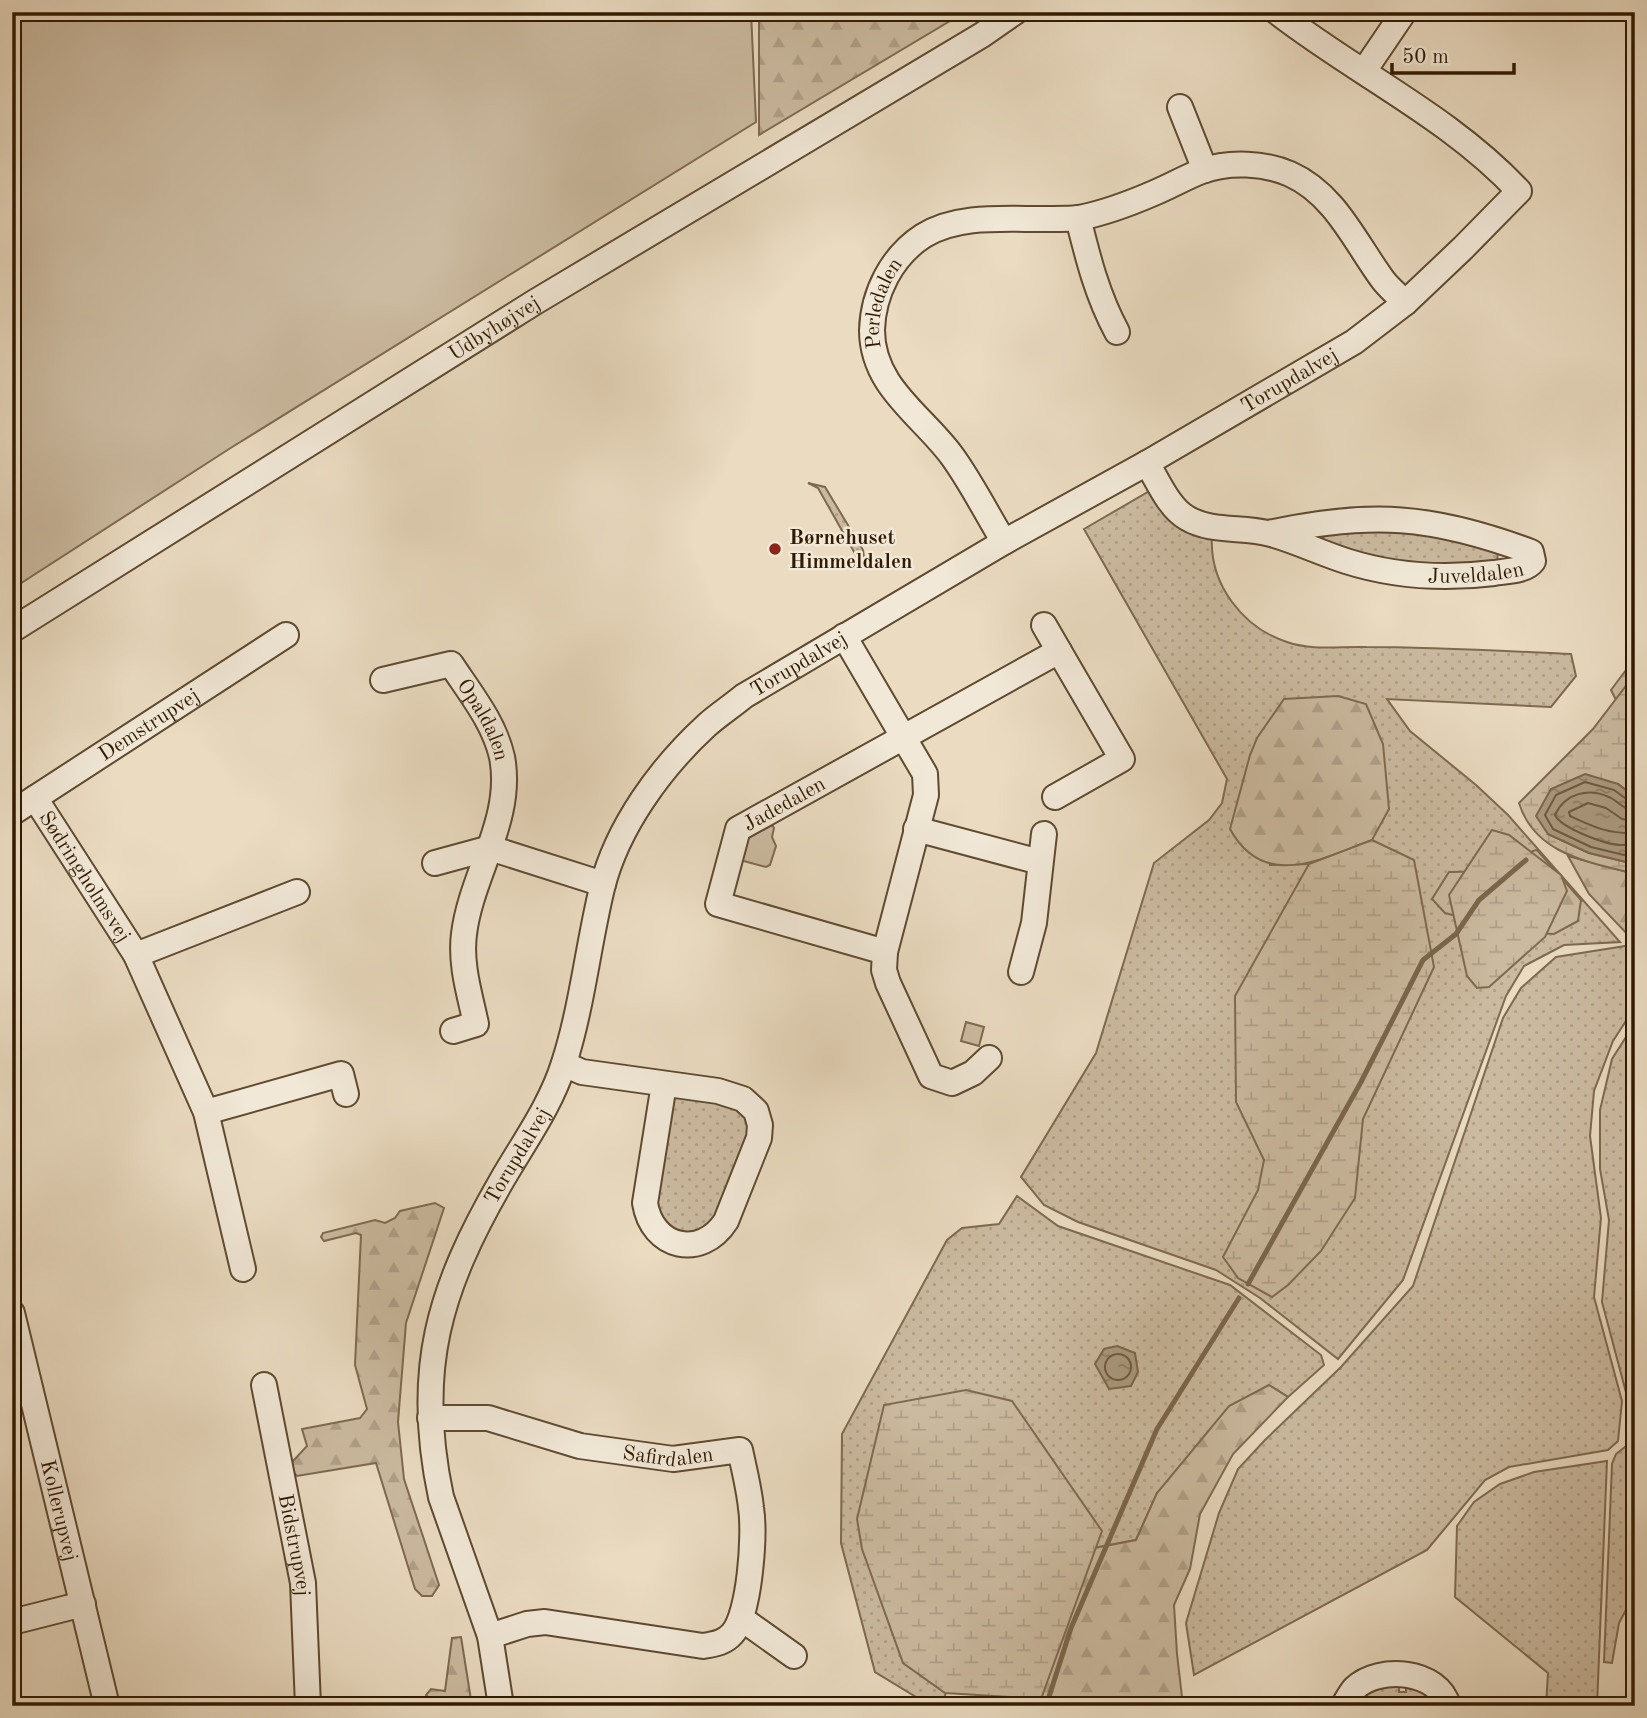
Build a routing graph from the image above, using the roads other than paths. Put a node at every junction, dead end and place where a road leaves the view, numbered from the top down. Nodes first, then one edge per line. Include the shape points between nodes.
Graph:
1 (1015, 12) edge
2 (1030, 12) edge
3 (1278, 12) edge
4 (1404, 12) edge
5 (982, 35) junction
6 (1364, 71) junction
7 (1180, 107) dead end
8 (1205, 170) junction
9 (1078, 218) junction
10 (1405, 303) junction
11 (1117, 332) dead end
12 (1147, 463) junction
13 (1269, 533) junction
14 (1004, 542) junction
15 (1044, 625) dead end
16 (12, 629) edge
17 (286, 635) dead end
18 (844, 636) junction
19 (1059, 651) junction
20 (383, 680) dead end
21 (905, 737) junction
22 (1055, 797) dead end
23 (35, 798) junction
24 (12, 813) edge
25 (916, 830) junction
26 (1044, 834) dead end
27 (489, 849) junction
28 (1040, 862) junction
29 (435, 863) dead end
30 (603, 884) junction
31 (297, 892) dead end
32 (885, 952) junction
33 (136, 955) junction
34 (1021, 972) dead end
35 (453, 1031) dead end
36 (989, 1058) dead end
37 (564, 1064) junction
38 (664, 1084) junction
39 (346, 1094) dead end
40 (206, 1112) junction
41 (243, 1269) dead end
42 (12, 1313) edge
43 (264, 1385) dead end
44 (430, 1419) junction
45 (83, 1604) junction
46 (742, 1619) junction
47 (12, 1622) edge
48 (490, 1636) junction
49 (794, 1656) dead end
50 (107, 1706) edge
51 (308, 1706) edge
52 (501, 1706) edge
53 (1343, 1706) edge
54 (1448, 1706) edge

1 - 5 street, Udbyhøjvej
2 - 5 street, Udbyhøjvej
3 - 6 street, Torupdalvej
4 - 6 street
5 - 16 street, Udbyhøjvej via 535,302
6 - 10 street, Torupdalvej via 1495,165 1519,191
7 - 8 street
8 - 9 street, Perledalen via 1153,194
8 - 10 street, Perledalen via 1256,165 1290,174 1315,189
9 - 11 street via 1092,277
9 - 14 street, Perledalen via 941,227 900,257 875,305 872,332 884,377 952,455
10 - 12 street, Torupdalvej via 1354,342
12 - 13 street, Juveldalen via 1178,512 1189,519
12 - 14 street, Torupdalvej
13 - 13 street, Juveldalen via 1336,520 1402,519 1503,542 1531,552 1533,561 1528,566 1485,574 1411,574 1349,562
14 - 18 street, Torupdalvej
15 - 19 street
17 - 23 street, Demstrupvej
18 - 21 street
18 - 30 street, Torupdalvej via 744,696 707,725 636,811
19 - 21 street, Jadedalen
19 - 22 street via 1122,759
20 - 27 street, Opaldalen via 451,664 491,725 502,758 503,779
21 - 25 street via 925,774 926,795
21 - 32 street, Jadedalen via 738,830 718,904
23 - 24 street, Demstrupvej
23 - 33 street, Sødringholmsvej
25 - 28 street
25 - 32 street
26 - 28 street
27 - 29 street
27 - 30 street
27 - 35 street, Opaldalen via 463,936 464,967 476,1024
28 - 34 street via 1034,923
30 - 37 street, Torupdalvej
31 - 33 street, Sødringholmsvej
32 - 36 street via 888,983 931,1076 952,1083
33 - 40 street, Sødringholmsvej
37 - 38 street via 582,1072
37 - 44 street, Torupdalvej via 548,1101 463,1250 437,1332
38 - 38 street via 645,1203 650,1222 662,1237 695,1244 710,1238 726,1221 760,1125 756,1111 743,1099
39 - 40 street via 341,1074
40 - 41 street, Sødringholmsvej
42 - 45 street, Kollerupvej
43 - 51 street, Bidstrupvej via 303,1583
44 - 46 street, Safirdalen via 488,1419 580,1446 673,1459 740,1450 752,1511 751,1563
44 - 48 street, Torupdalvej via 441,1497
45 - 47 street
45 - 50 street, Kollerupvej
46 - 48 street via 732,1635 703,1646 545,1622
46 - 49 street
48 - 52 street, Torupdalvej
53 - 54 street via 1356,1687 1379,1676 1406,1674 1433,1684

